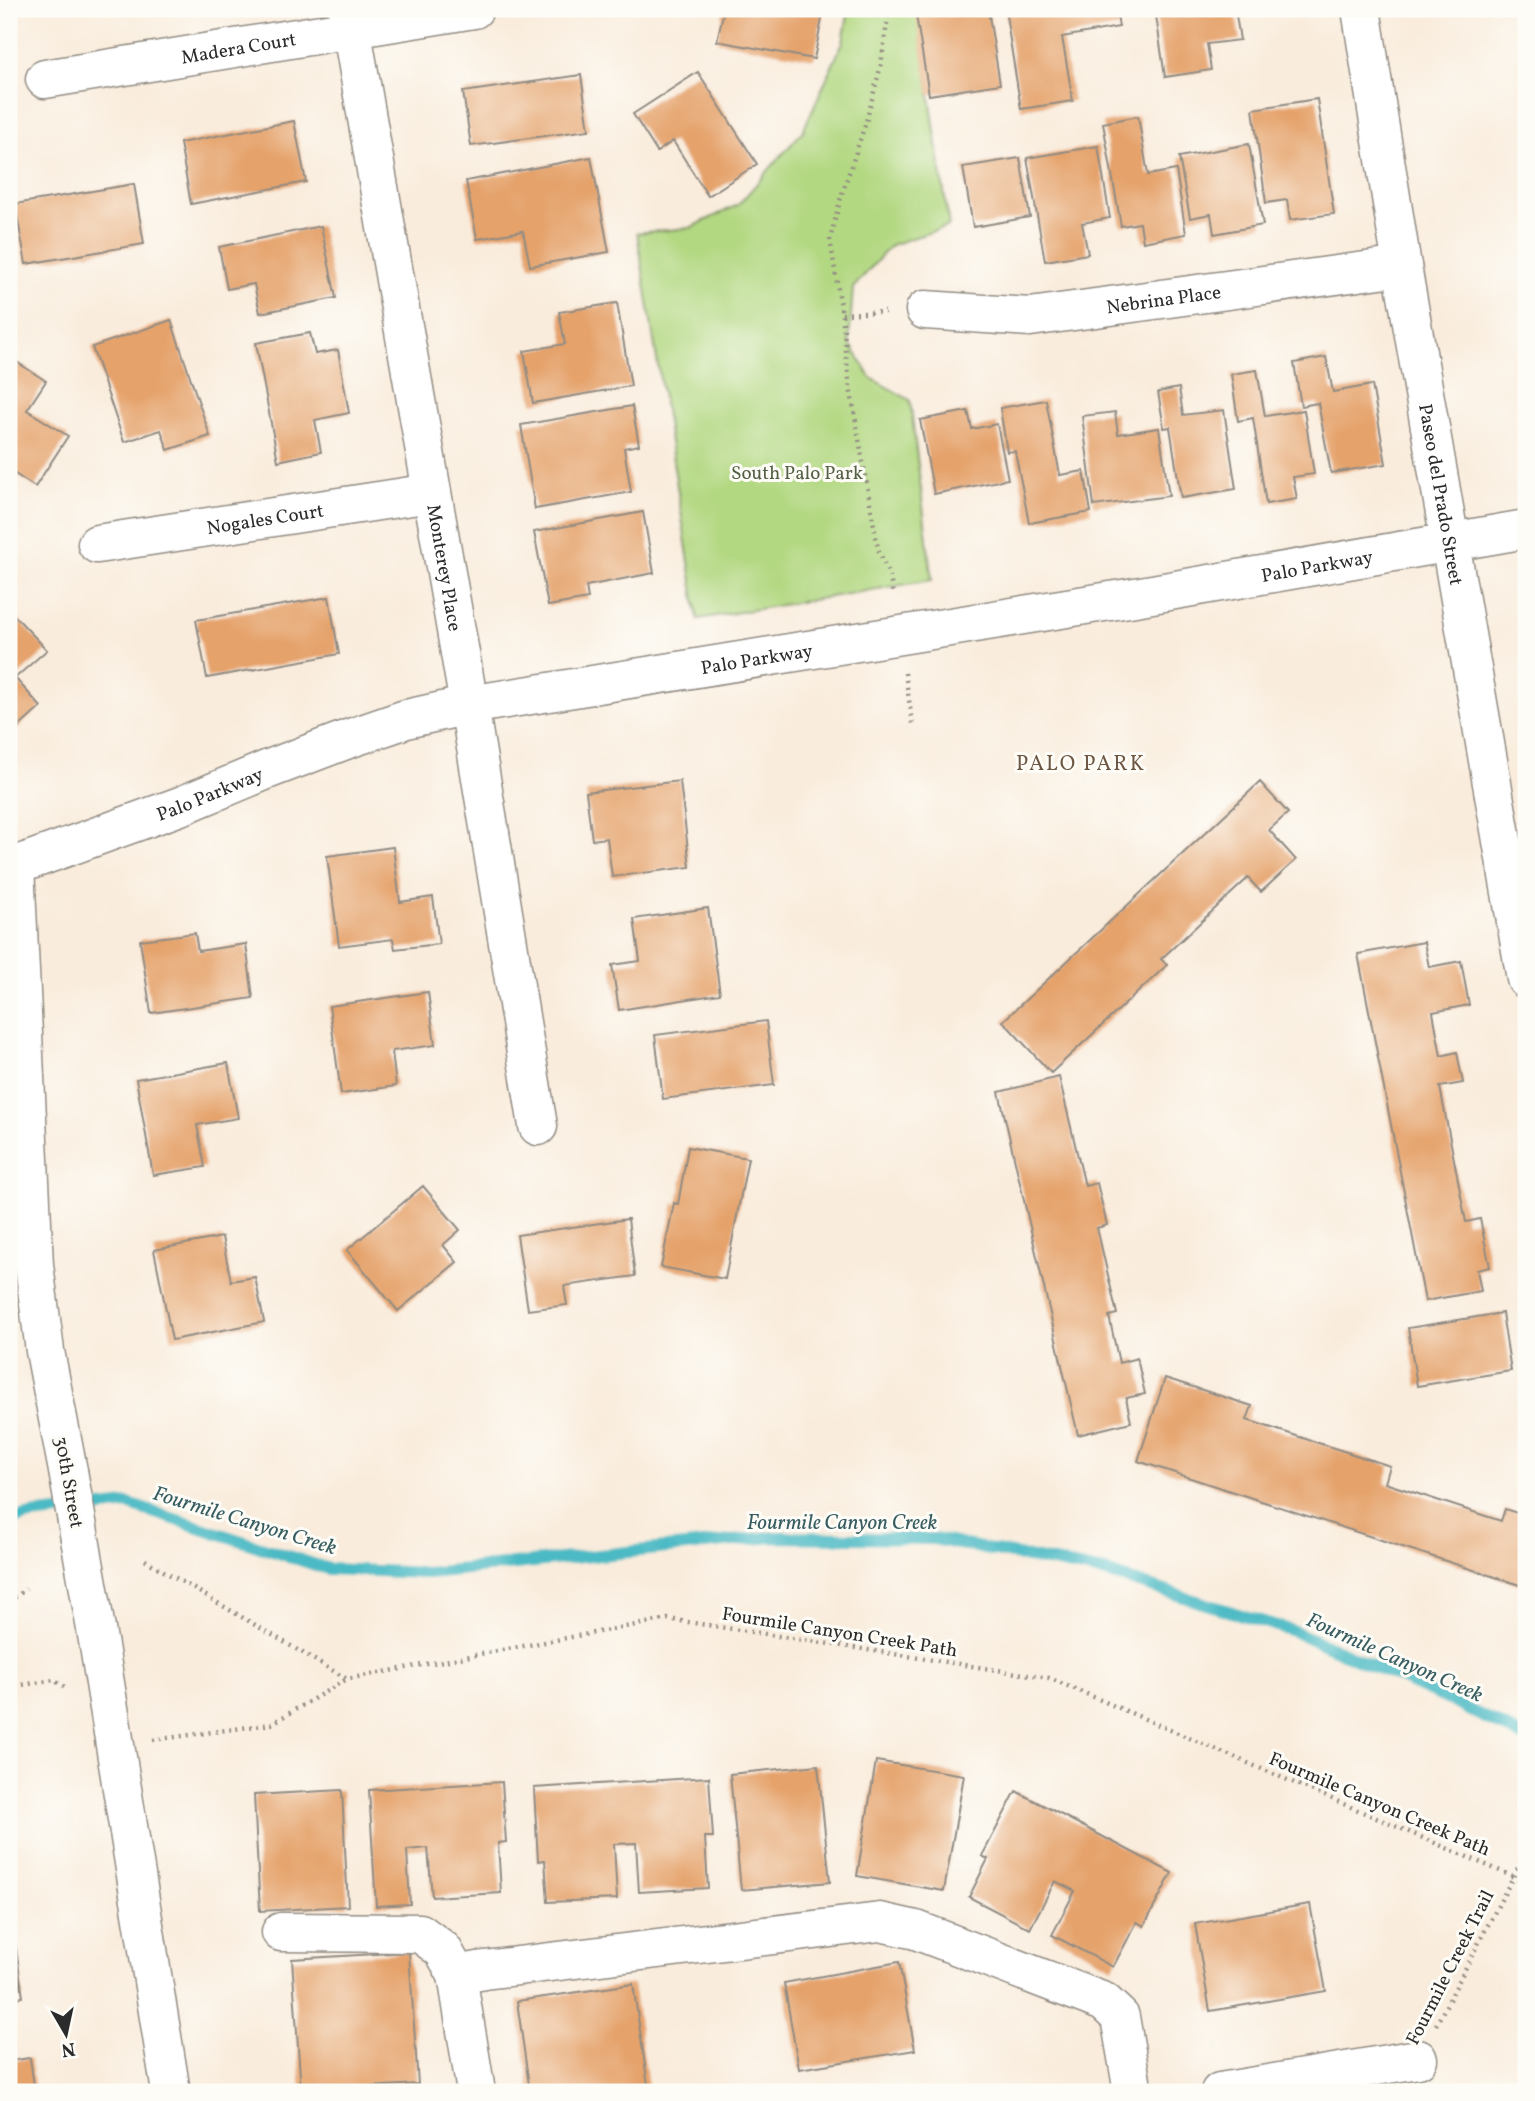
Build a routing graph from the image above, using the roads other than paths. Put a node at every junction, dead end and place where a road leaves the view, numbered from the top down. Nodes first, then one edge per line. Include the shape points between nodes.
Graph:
1 (474, 9) edge
2 (1362, 9) edge
3 (349, 19) edge
4 (45, 79) dead end
5 (1402, 266) junction
6 (925, 310) dead end
7 (431, 494) junction
8 (1526, 529) edge
9 (1450, 543) junction
10 (97, 544) dead end
11 (469, 705) junction
12 (12, 867) edge
13 (1526, 979) edge
14 (538, 1126) dead end
15 (281, 1932) dead end
16 (457, 1975) junction
17 (1418, 2059) road end
18 (171, 2092) edge
19 (476, 2092) edge
20 (1133, 2092) edge
21 (1220, 2092) edge

1 - 3 street, Madera Court
2 - 5 street, Paseo del Prado Street
3 - 4 street, Madera Court
3 - 7 street, Monterey Place
5 - 6 street, Nebrina Place via 1030,317
5 - 9 street, Paseo del Prado Street
7 - 10 street, Nogales Court
7 - 11 street, Monterey Place
8 - 9 street, Palo Parkway
9 - 11 street, Palo Parkway
9 - 13 street, Paseo del Prado Street
11 - 12 street, Palo Parkway via 406,719 348,739
11 - 14 street, Monterey Place
12 - 18 street, 30th Street, bridge via 34,1265 45,1351 99,1646
15 - 16 street via 420,1933 443,1950
16 - 19 street
16 - 20 street via 880,1922 916,1930 1104,2002 1120,2017
17 - 21 street

